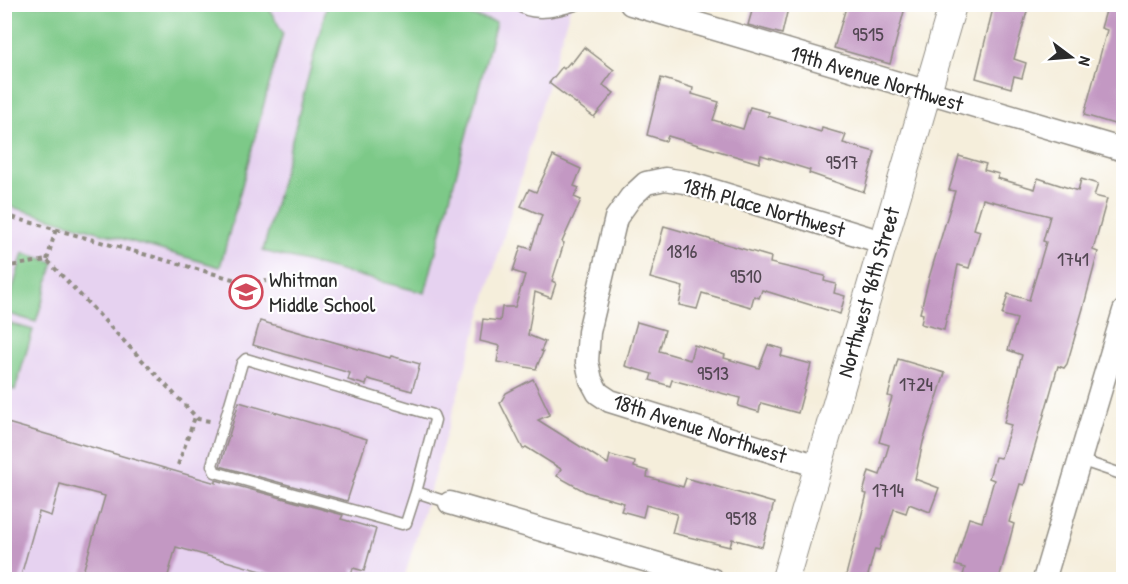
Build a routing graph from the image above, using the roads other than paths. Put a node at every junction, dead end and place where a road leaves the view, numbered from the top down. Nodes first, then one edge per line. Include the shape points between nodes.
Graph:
1 (517, 4) edge
2 (578, 4) edge
3 (631, 4) edge
4 (952, 4) edge
5 (685, 12) edge
6 (927, 94) junction
7 (1124, 150) edge
8 (882, 242) junction
9 (1124, 311) edge
10 (591, 380) joint
11 (1080, 460) junction
12 (818, 466) junction
13 (1124, 475) edge
14 (416, 492) junction
15 (450, 503) joint
16 (713, 579) edge
17 (786, 579) edge
18 (1044, 579) edge

1 - 2 lane via 527,12 554,11
3 - 5 street, 19th Avenue Northwest
4 - 6 street, Northwest 96th Street
5 - 6 street, 19th Avenue Northwest
6 - 7 street, 19th Avenue Northwest
6 - 8 street, Northwest 96th Street
8 - 10 street, 18th Place Northwest via 685,182 665,179 646,183 616,218 589,332 587,362
8 - 12 street, Northwest 96th Street
9 - 11 street
10 - 12 street, 18th Avenue Northwest via 598,393 610,401
11 - 13 lane
11 - 18 street
12 - 17 street, Northwest 96th Street
14 - 14 lane via 435,420 433,415 246,359 242,363 212,465 215,472 402,524 406,523
14 - 15 lane
15 - 16 street

